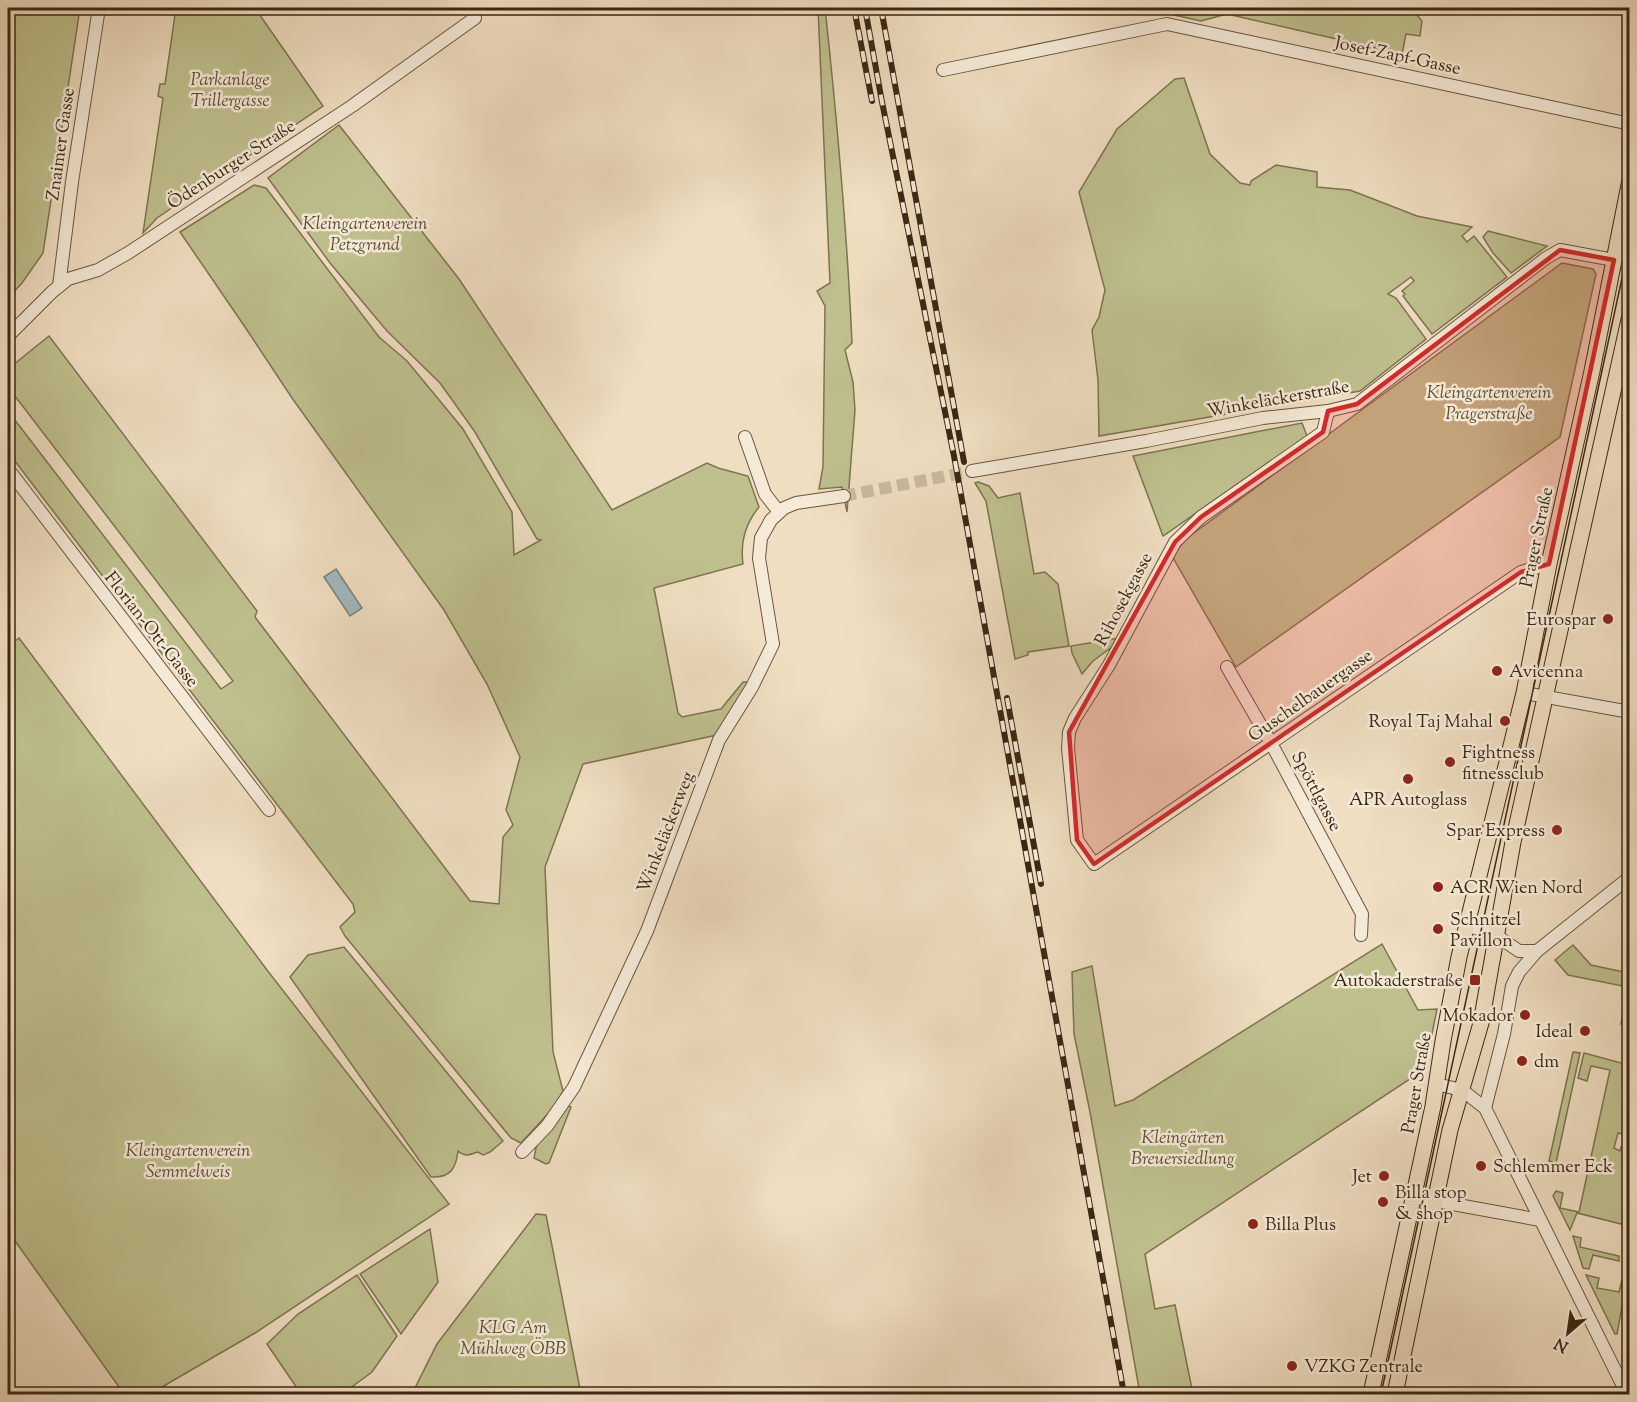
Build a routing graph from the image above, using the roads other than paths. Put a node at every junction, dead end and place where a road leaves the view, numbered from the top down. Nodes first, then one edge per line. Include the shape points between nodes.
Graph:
1 (99, 8) edge
2 (475, 18) dead end
3 (943, 70) dead end
4 (1629, 124) edge
5 (1629, 180) edge
6 (1614, 260) junction
7 (1629, 265) edge
8 (59, 286) junction
9 (1629, 315) edge
10 (8, 336) edge
11 (1328, 411) junction
12 (745, 437) dead end
13 (8, 470) edge
14 (972, 471) tunnel mouth
15 (844, 496) tunnel mouth
16 (779, 512) junction
17 (1549, 564) junction
18 (1227, 667) dead end
19 (1524, 693) junction
20 (1547, 695) junction
21 (1629, 712) edge
22 (1271, 743) junction
23 (269, 810) dead end
24 (1094, 864) joint
25 (1629, 877) edge
26 (1467, 925) junction
27 (1361, 935) dead end
28 (1497, 936) junction
29 (1537, 951) junction
30 (1436, 1084) junction
31 (1462, 1090) junction
32 (1485, 1108) junction
33 (522, 1152) dead end
34 (1425, 1200) junction
35 (1540, 1220) junction
36 (1624, 1376) edge
37 (1371, 1395) edge
38 (1395, 1395) edge
39 (1627, 1395) edge

1 - 8 street, Znaimer Gasse
2 - 8 street, Ödenburger Straße via 352,106 128,253
3 - 4 street, Josef-Zapf-Gasse via 1158,24 1178,25
5 - 6 main road, Prager Straße
6 - 7 main road
6 - 11 street, Winkeläckerstraße via 1560,250 1357,404
6 - 17 main road, Prager Straße
8 - 10 street, Ödenburger Straße
9 - 20 main road, Prager Straße
11 - 14 street, Winkeläckerstraße via 1263,418
11 - 24 street, Rihosekgasse via 1323,432 1201,517 1174,542 1109,665 1074,718 1068,748 1077,840
12 - 16 street via 765,494
13 - 23 street, Florian-Ott-Gasse
15 - 16 street via 796,504
16 - 33 street, Winkeläckerweg via 766,529 759,549 773,644 719,740 647,931 574,1087 547,1126
17 - 19 main road, Prager Straße
17 - 22 street, Guschelbauergasse via 1521,572
18 - 22 street, Spöttlgasse
19 - 20 street
19 - 26 main road, Prager Straße
20 - 21 street
20 - 28 main road, Prager Straße via 1513,843
22 - 24 street, Guschelbauergasse
22 - 27 street, Spöttlgasse via 1362,914
25 - 29 street
26 - 28 street
26 - 30 main road, Prager Straße
28 - 29 street via 1519,951
28 - 31 main road, Prager Straße via 1481,1023
29 - 32 street via 1512,986
30 - 31 street
30 - 34 main road, Prager Straße
31 - 32 street
31 - 34 main road, Prager Straße
32 - 35 street
34 - 35 street
34 - 37 main road, Prager Straße
34 - 38 main road, Prager Straße
35 - 36 street
36 - 39 street

